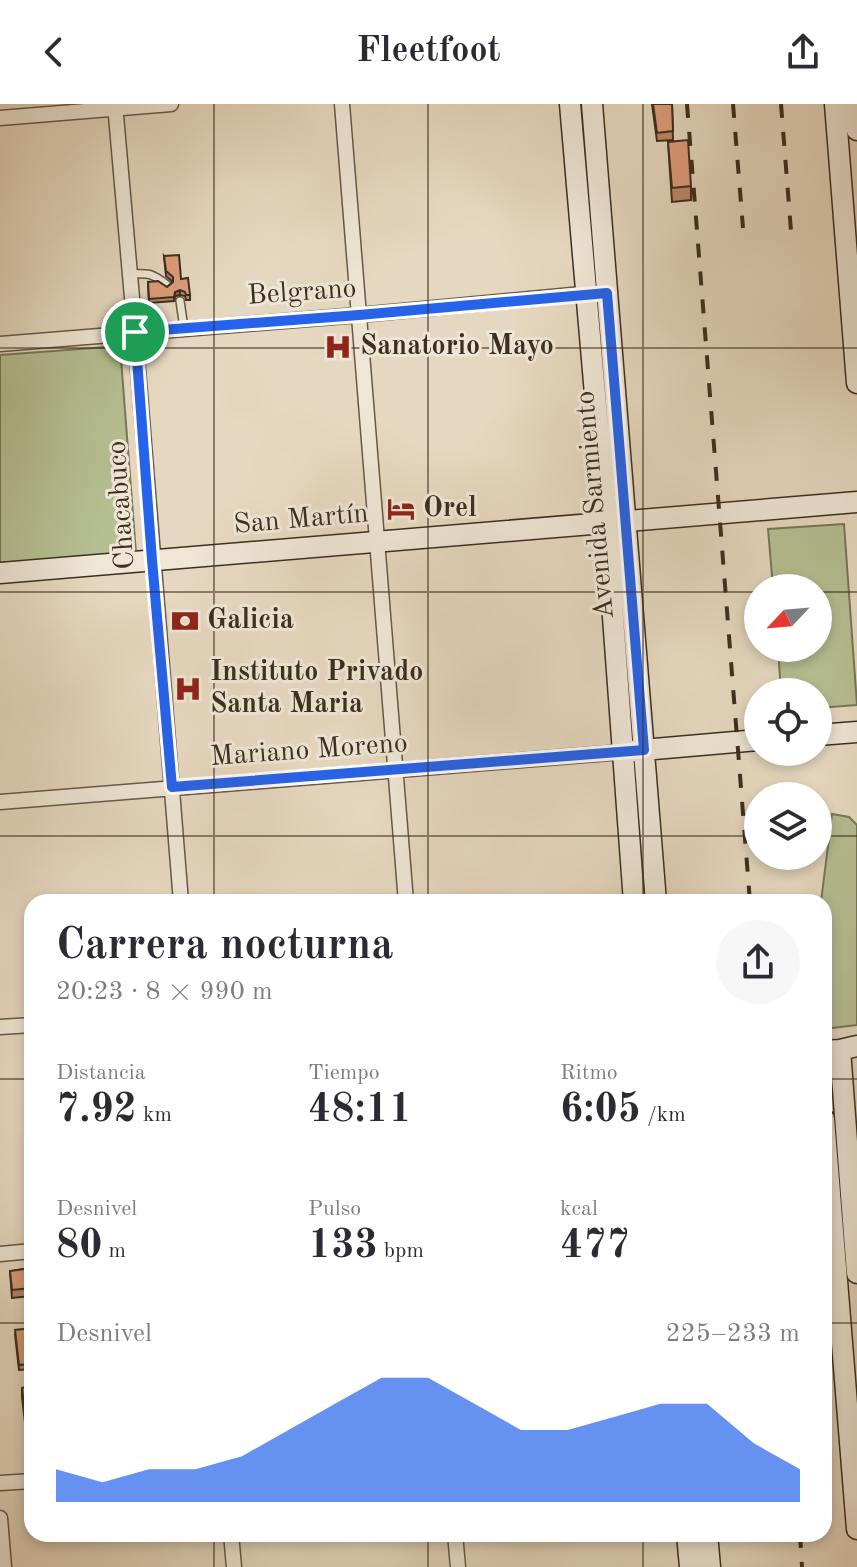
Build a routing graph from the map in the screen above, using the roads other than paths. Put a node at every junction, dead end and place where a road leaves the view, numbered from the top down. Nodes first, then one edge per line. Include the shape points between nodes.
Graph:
1 (171, 104) edge
2 (342, 104) edge
3 (570, 104) edge
4 (592, 104) edge
5 (835, 104) edge
6 (855, 104) edge
7 (115, 106) edge
8 (0, 118) edge
9 (857, 130) edge
10 (853, 273) edge
11 (130, 274) junction
12 (167, 285) edge
13 (607, 293) junction
14 (585, 294) junction
15 (180, 301) dead end
16 (359, 315) junction
17 (184, 328) junction
18 (135, 332) junction
19 (0, 344) edge
20 (857, 383) edge
21 (857, 502) edge
22 (616, 521) junction
23 (377, 542) junction
24 (152, 560) junction
25 (0, 573) edge
26 (857, 732) edge
27 (832, 734) edge
28 (744, 741) edge
29 (633, 751) junction
30 (397, 770) junction
31 (172, 787) junction
32 (0, 802) edge
33 (180, 894) edge
34 (405, 894) edge
35 (634, 894) edge
36 (655, 894) edge
37 (24, 1026) edge
38 (0, 1027) edge
39 (844, 1051) edge
40 (832, 1142) edge
41 (846, 1181) edge
42 (24, 1252) edge
43 (0, 1254) edge
44 (857, 1273) edge
45 (24, 1482) edge
46 (0, 1483) edge
47 (855, 1487) edge
48 (0, 1518) edge
49 (857, 1529) edge
50 (232, 1542) edge
51 (456, 1542) edge
52 (688, 1542) edge
53 (708, 1542) edge
54 (4, 1567) edge
55 (234, 1567) edge
56 (458, 1567) edge
57 (690, 1567) edge
58 (710, 1567) edge

1 - 7 street
2 - 16 street
3 - 14 main road, Avenida Sarmiento
4 - 13 main road, Avenida Sarmiento
5 - 10 main road
6 - 9 main road
7 - 8 street
7 - 11 street, Chacabuco
10 - 20 main road
11 - 12 lane via 154,275
11 - 18 street, Chacabuco
13 - 14 street, Belgrano
13 - 22 main road, Avenida Sarmiento
14 - 16 street, Belgrano
14 - 22 main road, Avenida Sarmiento
15 - 17 lane
16 - 17 street, Belgrano
16 - 23 street
17 - 18 street, Belgrano
18 - 19 street, Belgrano
18 - 24 street, Chacabuco
21 - 22 main road, San Martín
22 - 23 main road, San Martín
22 - 29 main road, Avenida Sarmiento
23 - 24 main road, San Martín
23 - 30 street
24 - 25 main road, San Martín
24 - 31 street, Chacabuco
26 - 27 main road
28 - 29 main road
29 - 30 street, Mariano Moreno
29 - 35 main road, Avenida Sarmiento
29 - 36 main road, Avenida Sarmiento
30 - 31 street, Mariano Moreno
30 - 34 street
31 - 32 street, Mariano Moreno
31 - 33 street, Chacabuco
37 - 38 street
39 - 41 main road
40 - 41 main road
41 - 44 main road
41 - 47 main road
42 - 43 street
45 - 46 street
47 - 49 main road
48 - 54 street
50 - 55 street
51 - 56 street
52 - 57 main road
53 - 58 main road

